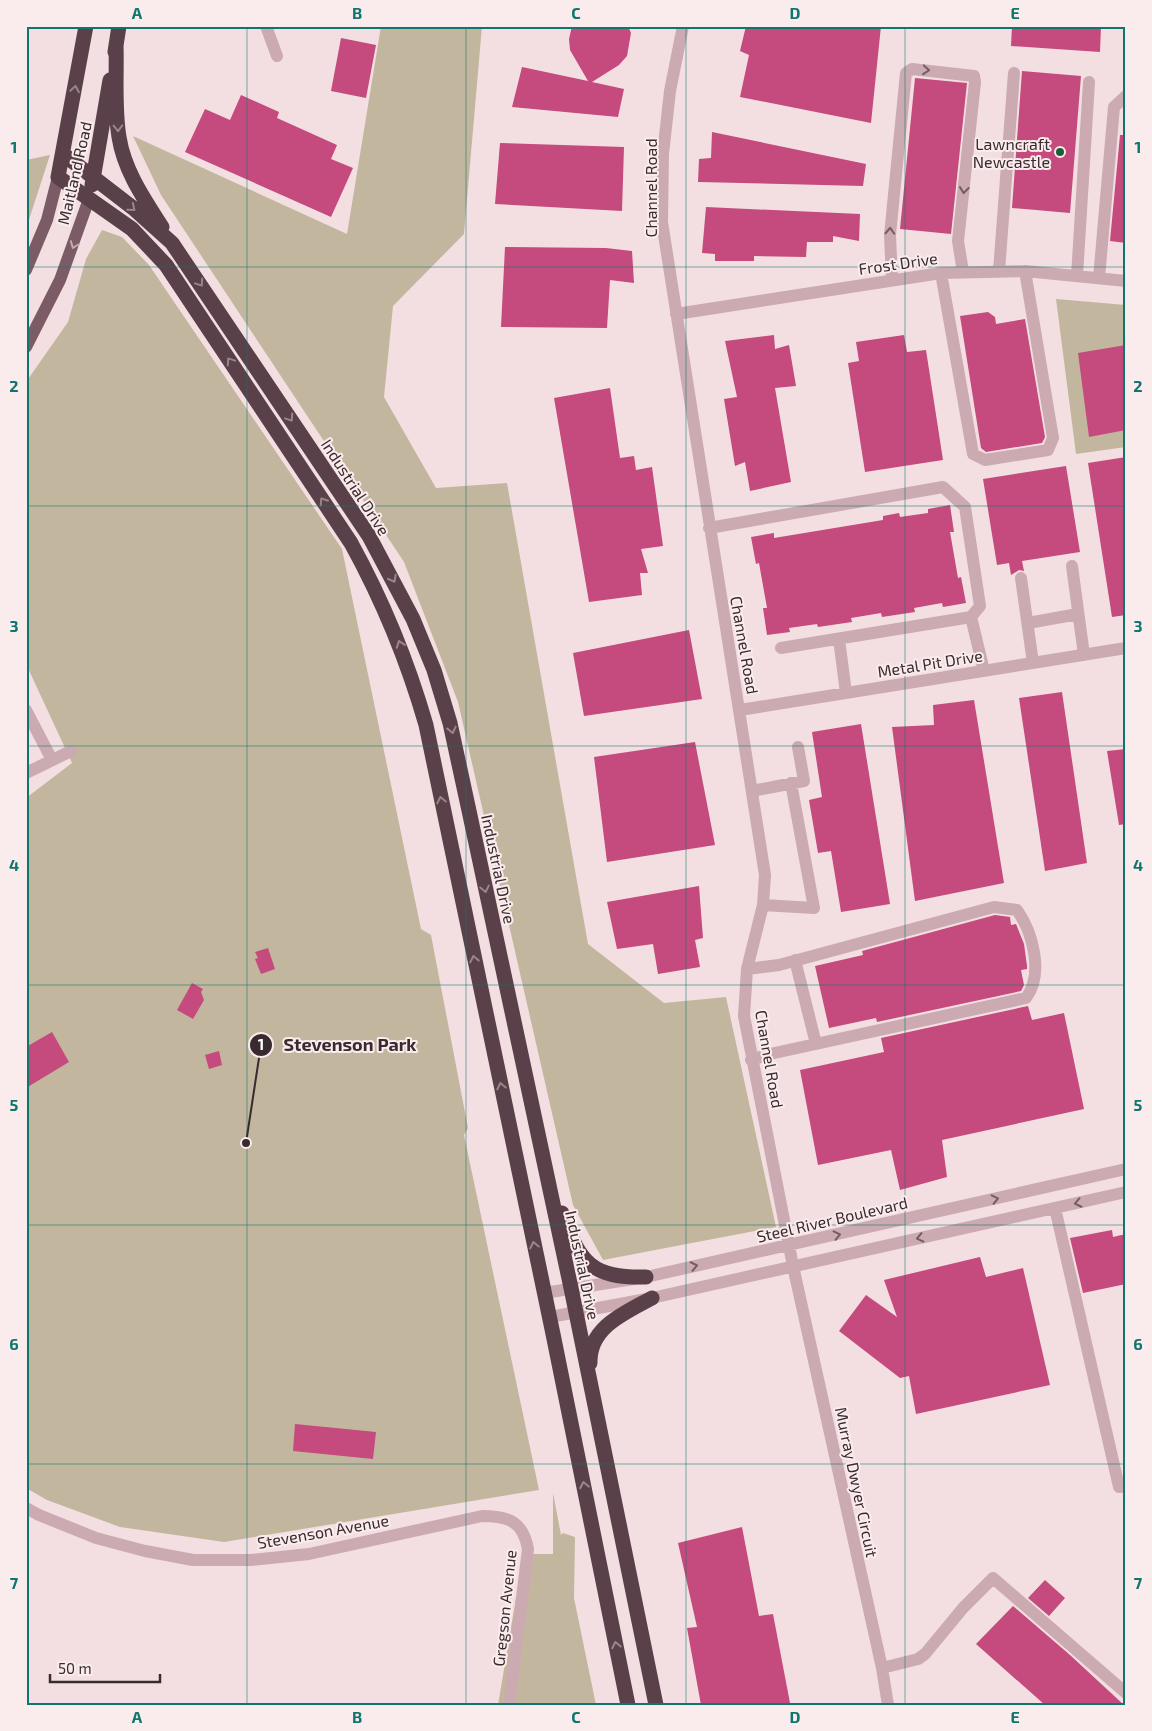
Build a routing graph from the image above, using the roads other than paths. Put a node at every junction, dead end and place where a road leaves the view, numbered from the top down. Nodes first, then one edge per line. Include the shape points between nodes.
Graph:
1 (86, 26) edge
2 (119, 26) edge
3 (266, 26) edge
4 (684, 26) edge
5 (116, 44) junction
6 (276, 56) dead end
7 (1014, 73) dead end
8 (1090, 82) dead end
9 (1126, 96) edge
10 (63, 154) junction
11 (58, 178) junction
12 (94, 178) junction
13 (89, 199) junction
14 (172, 243) junction
15 (26, 270) edge
16 (999, 271) junction
17 (1025, 271) junction
18 (964, 272) junction
19 (941, 273) junction
20 (1077, 276) junction
21 (1099, 278) junction
22 (892, 280) junction
23 (1126, 281) edge
24 (676, 314) junction
25 (26, 347) edge
26 (709, 528) junction
27 (1072, 566) dead end
28 (1021, 578) dead end
29 (1078, 614) junction
30 (971, 617) junction
31 (1028, 624) junction
32 (840, 639) junction
33 (781, 648) dead end
34 (1126, 648) edge
35 (1084, 655) junction
36 (1033, 663) junction
37 (984, 671) junction
38 (846, 693) junction
39 (26, 710) edge
40 (740, 710) junction
41 (798, 747) dead end
42 (71, 751) dead end
43 (52, 760) junction
44 (26, 773) edge
45 (791, 784) junction
46 (752, 791) junction
47 (763, 906) junction
48 (795, 960) junction
49 (746, 970) junction
50 (816, 1044) junction
51 (751, 1060) junction
52 (537, 1138) junction
53 (1126, 1170) edge
54 (1126, 1192) edge
55 (1055, 1208) junction
56 (789, 1246) junction
57 (793, 1266) junction
58 (646, 1277) junction
59 (571, 1288) junction
60 (544, 1293) junction
61 (652, 1298) junction
62 (576, 1313) junction
63 (550, 1317) junction
64 (591, 1390) junction
65 (1126, 1486) edge
66 (26, 1508) edge
67 (512, 1520) joint
68 (882, 1668) junction
69 (1126, 1694) edge
70 (509, 1705) edge
71 (628, 1705) edge
72 (656, 1705) edge
73 (888, 1705) edge

10 -> 1 highway, Maitland Road
2 - 5 highway, Maitland Road
3 - 6 street
4 - 24 street, Channel Road via 670,92 663,154 662,222
5 - 12 highway, Maitland Road
5 -> 14 highway via 121,145 139,190
7 - 16 street
8 - 20 street
9 - 21 street via 1114,107
10 - 11 highway, Maitland Road
10 - 12 highway, Industrial Drive
11 - 13 highway
11 - 15 main road, Maitland Road via 47,220
12 - 13 highway, Maitland Road
12 -> 14 highway, Industrial Drive
13 -> 25 main road, Maitland Road via 60,280
60 -> 13 highway via 426,725 395,630 352,543 166,265 132,229
14 -> 52 highway, Industrial Drive via 369,536 413,619 450,723
16 - 17 street, Frost Drive
16 - 18 street, Frost Drive
17 - 19 street via 1053,438 1048,450 985,460 972,454
17 - 20 street, Frost Drive
18 - 19 street, Frost Drive
22 -> 18 street via 890,226 906,73 912,69 974,76 958,241
19 - 22 street, Frost Drive
20 - 21 street, Frost Drive
21 - 23 street, Frost Drive
22 - 24 street, Frost Drive
24 - 26 street, Channel Road
26 - 30 street via 943,487 965,507 980,606
26 - 40 street, Channel Road
27 - 29 street
28 - 31 street
29 - 31 street
29 - 35 street
30 - 32 street
30 - 37 street
31 - 36 street
32 - 33 street
32 - 38 street
34 - 35 street, Metal Pit Drive
35 - 36 street, Metal Pit Drive
36 - 37 street, Metal Pit Drive
37 - 38 street, Metal Pit Drive
38 - 40 street, Metal Pit Drive
39 - 43 street
40 - 46 street, Channel Road
41 - 45 street via 804,781
42 - 43 street
43 - 44 street
45 - 46 street
45 - 47 street via 814,908
46 - 47 street, Channel Road via 765,875
47 - 49 street, Channel Road
48 - 49 street
48 - 50 street
48 - 50 street via 994,906 1017,910 1024,921 1036,968 1031,991 1026,998
49 - 51 street, Channel Road via 744,1016
50 - 51 street
51 - 56 street, Channel Road
52 - 58 highway via 568,1230 586,1260 609,1276
52 - 59 highway, Industrial Drive
56 -> 53 street, Steel River Boulevard
54 -> 55 street
55 -> 57 street
55 - 65 street via 1119,1487
56 - 57 street, Channel Road
58 -> 56 street, Steel River Boulevard
57 - 61 street
57 - 68 street, Murray Dwyer Circuit
58 - 59 street, Steel River Boulevard
59 - 60 street, Steel River Boulevard
59 - 62 highway, Industrial Drive
60 - 63 highway
61 - 62 street
61 - 64 highway via 614,1319 598,1335 590,1354
62 - 63 street
62 - 64 highway, Industrial Drive
71 -> 63 highway
64 - 72 highway, Industrial Drive
66 - 67 street, Stevenson Avenue via 96,1538 193,1560 251,1560 309,1554 482,1516
67 - 70 street, Gregson Avenue via 526,1537 528,1549
68 - 69 street via 918,1659 925,1654 992,1578
68 - 73 street, Murray Dwyer Circuit

